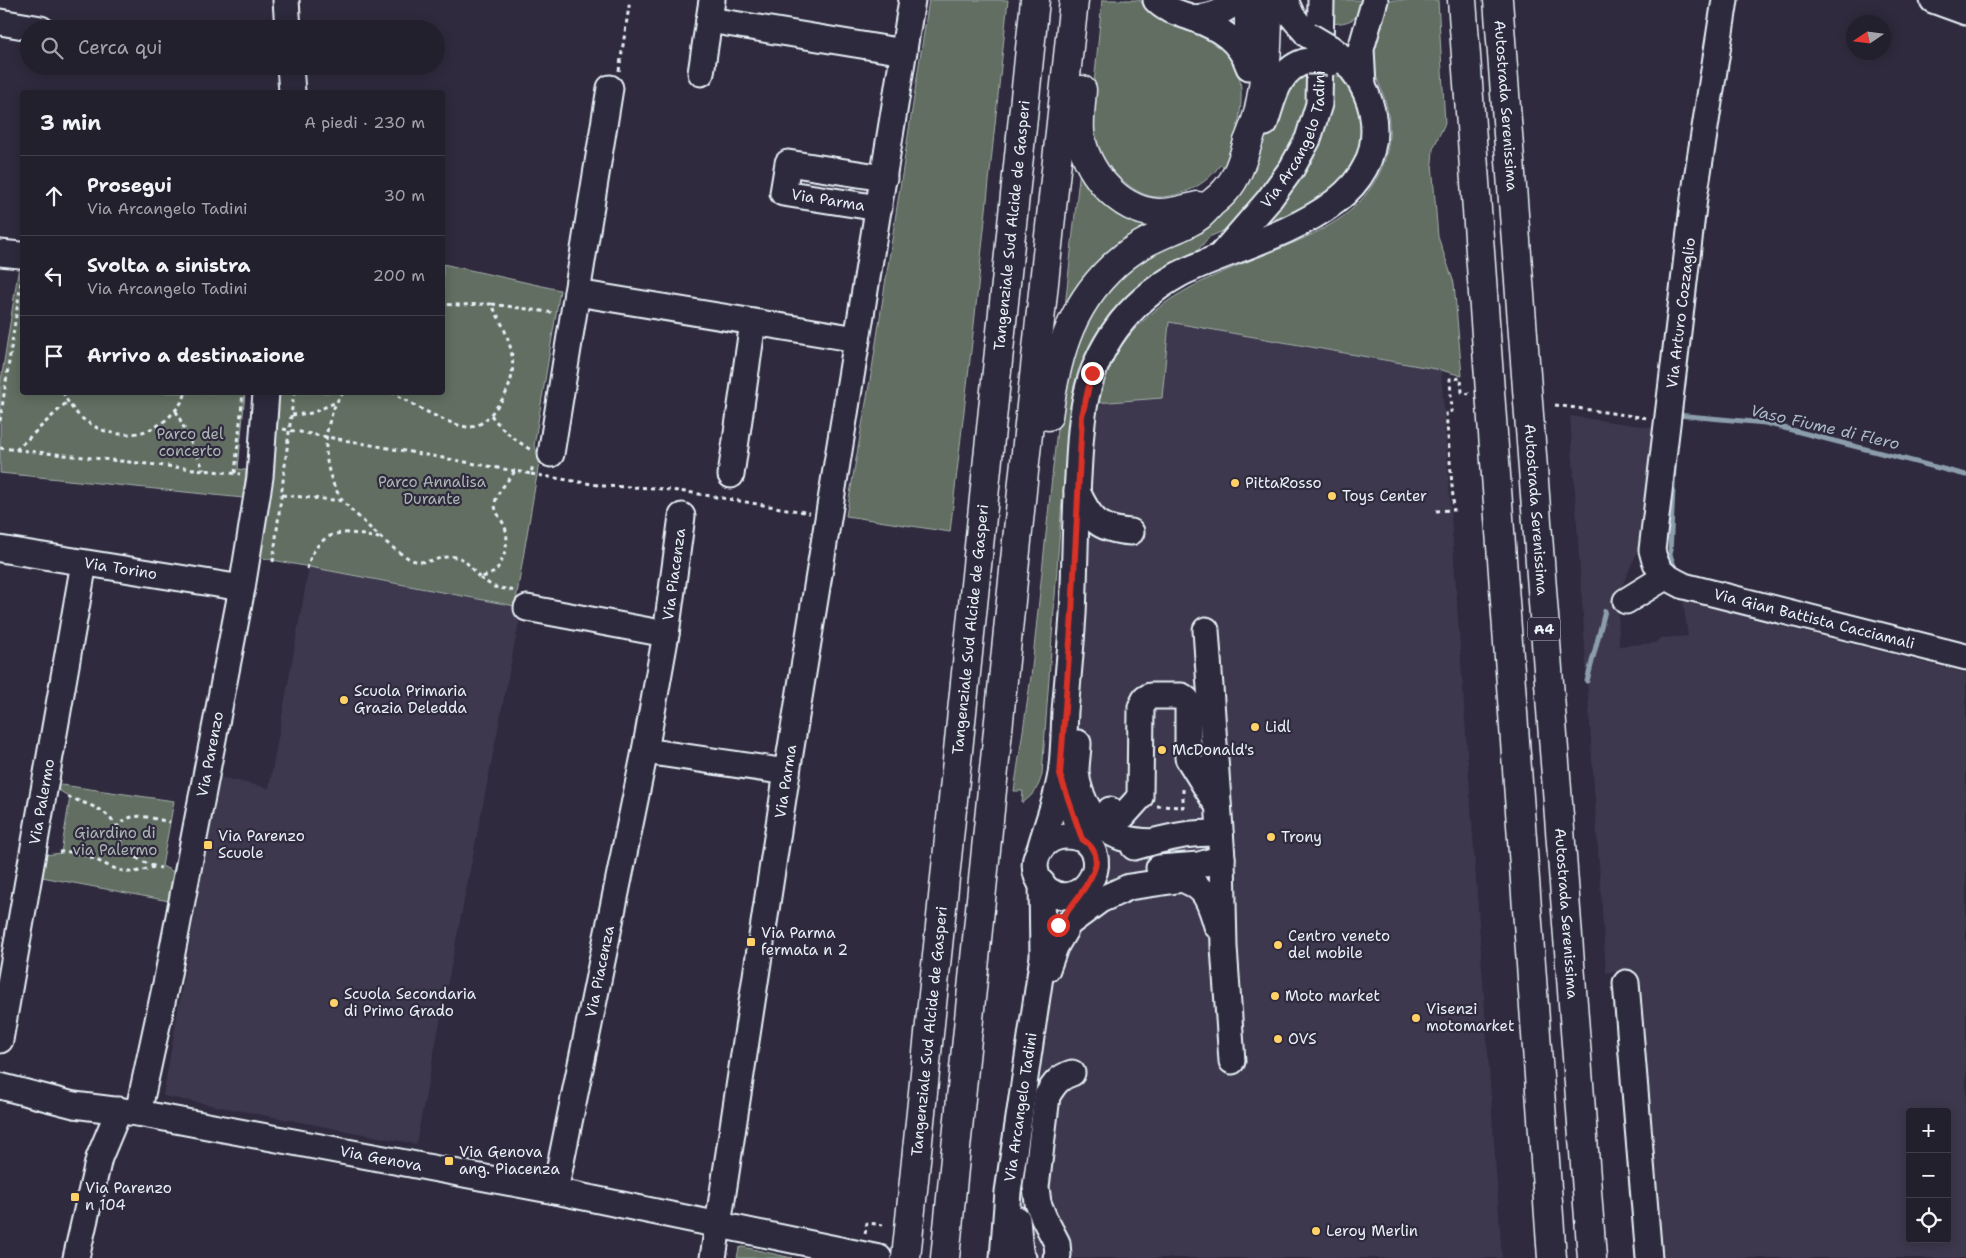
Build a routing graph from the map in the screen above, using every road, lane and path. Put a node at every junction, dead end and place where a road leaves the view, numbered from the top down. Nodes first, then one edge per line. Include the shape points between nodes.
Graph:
1 (286, 0) edge
2 (630, 0) edge
3 (912, 0) edge
4 (1035, 0) edge
5 (1074, 0) edge
6 (1081, 0) edge
7 (1156, 0) edge
8 (1237, 0) edge
9 (1249, 0) edge
10 (1268, 0) edge
11 (1285, 0) edge
12 (1321, 0) edge
13 (1375, 0) edge
14 (1462, 0) edge
15 (1498, 0) edge
16 (1725, 0) edge
17 (1933, 0) edge
18 (711, 10) edge
19 (1966, 12) edge
20 (1194, 18) junction
21 (287, 20) edge
22 (0, 22) edge
23 (20, 25) edge
24 (904, 52) junction
25 (1336, 66) junction
26 (1249, 67) junction
27 (701, 73) dead end
28 (289, 75) edge
29 (614, 82) joint
30 (292, 90) edge
31 (1248, 142) junction
32 (884, 178) junction
33 (1212, 203) junction
34 (879, 208) junction
35 (1217, 258) junction
36 (14, 261) edge
37 (577, 293) junction
38 (445, 304) edge
39 (491, 304) junction
40 (572, 322) junction
41 (753, 322) junction
42 (857, 339) junction
43 (1470, 394) dead end
44 (64, 395) edge
45 (184, 395) edge
46 (243, 395) edge
47 (266, 395) edge
48 (294, 395) edge
49 (341, 395) edge
50 (397, 395) edge
51 (67, 402) junction
52 (334, 403) junction
53 (1555, 405) dead end
54 (176, 411) junction
55 (292, 415) junction
56 (490, 415) junction
57 (0, 421) edge
58 (1668, 421) junction
59 (263, 424) junction
60 (290, 430) junction
61 (326, 436) junction
62 (0, 448) edge
63 (16, 450) junction
64 (540, 456) junction
65 (204, 470) junction
66 (515, 471) junction
67 (235, 474) junction
68 (531, 474) junction
69 (730, 475) dead end
70 (260, 477) junction
71 (1023, 481) junction
72 (1077, 492) junction
73 (282, 495) junction
74 (343, 501) junction
75 (1436, 511) dead end
76 (682, 516) dead end
77 (828, 516) junction
78 (1131, 532) dead end
79 (380, 538) junction
80 (0, 549) edge
81 (273, 562) dead end
82 (84, 563) junction
83 (307, 569) dead end
84 (1665, 577) junction
85 (480, 578) junction
86 (242, 588) junction
87 (1626, 601) dead end
88 (526, 608) joint
89 (1072, 614) junction
90 (1206, 630) dead end
91 (666, 634) junction
92 (1966, 657) edge
93 (645, 751) junction
94 (787, 772) junction
95 (1060, 775) junction
96 (68, 798) dead end
97 (1217, 805) junction
98 (1110, 810) dead end
99 (170, 822) dead end
100 (116, 828) junction
101 (1085, 841) junction
102 (1151, 842) junction
103 (1221, 846) junction
104 (1040, 849) junction
105 (59, 852) dead end
106 (154, 866) junction
107 (161, 868) dead end
108 (1168, 874) junction
109 (1042, 883) junction
110 (1084, 889) junction
111 (1224, 947) junction
112 (1043, 956) junction
113 (1626, 983) dead end
114 (1036, 997) junction
115 (0, 1040) edge
116 (1232, 1061) dead end
117 (1072, 1073) dead end
118 (0, 1086) edge
119 (129, 1111) junction
120 (555, 1191) junction
121 (718, 1225) junction
122 (884, 1225) dead end
123 (865, 1238) dead end
124 (1008, 1257) edge
125 (76, 1258) edge
126 (713, 1258) edge
127 (879, 1258) edge
128 (906, 1258) edge
129 (945, 1258) edge
130 (1056, 1258) edge
131 (1552, 1258) edge
132 (1592, 1258) edge
133 (1649, 1258) edge

1 - 21 street
2 - 29 path
3 - 24 street, Via Parma
4 - 128 main road, Tangenziale Sud Alcide de Gasperi
5 - 71 main road
6 - 33 main road via 1085,48 1080,134 1086,156 1097,176 1113,194 1142,210 1166,213
7 - 20 street via 1170,10
8 - 20 street via 1224,11
9 - 26 main road
10 - 31 main road via 1264,79 1259,110
11 - 25 street, bridge via 1292,16
12 - 35 street, Via Arcangelo Tadini via 1319,104 1308,139 1268,201
13 - 25 street, Via Arcangelo Tadini via 1361,49 1361,74
14 - 131 main road, A4
15 - 132 main road, Autostrada Serenissima / A4
16 - 58 street, Via Arturo Cozzaglio via 1694,198
17 - 19 street
18 - 24 street
18 - 27 street
20 - 26 street via 1234,40
22 - 23 street
24 - 32 street, Via Parma
25 - 31 street via 1296,65 1278,84 1264,125
25 - 35 street, Via Arcangelo Tadini via 1373,114 1374,134 1367,162 1335,203 1304,221
26 - 31 main road
28 - 30 street
29 - 37 street
31 - 33 main road via 1234,180
32 - 34 street, Via Parma
32 - 34 street, Via Parma via 788,163 783,193
33 - 71 main road via 1198,218 1156,237 1126,256 1112,267 1088,296 1062,348 1041,451 1037,463
34 - 42 street, Via Parma
35 - 72 street, Via Arcangelo Tadini via 1177,276 1152,292 1131,311 1105,347 1092,373 1084,402
36 - 57 path
37 - 40 street
37 - 41 street
38 - 39 path
39 - 40 path via 557,313 560,314 559,319
39 - 56 path via 511,345 514,370 509,390
40 - 64 street
41 - 42 street
41 - 69 street
42 - 77 street, Via Parma
43 - 75 path via 1462,392 1461,378 1450,379 1452,411 1446,412 1454,510
44 - 51 path
45 - 54 path
46 - 67 path
47 - 59 street, Via Parenzo
48 - 55 path
49 - 52 path
50 - 56 path via 457,425 478,425
51 - 54 path via 93,427 110,433 146,431 163,423
51 - 63 path
52 - 55 path via 312,413
52 - 61 path
53 - 58 path
54 - 65 path
55 - 60 path
56 - 64 path via 516,441
58 - 84 street, Via Arturo Cozzaglio via 1652,550 1655,565
59 - 60 path
59 - 70 street, Via Parenzo
60 - 61 path
60 - 73 path
61 - 66 path
61 - 74 path via 329,471
62 - 63 path
63 - 65 path
64 - 68 path
65 - 67 path
66 - 68 path
66 - 85 path via 495,503 507,535 503,559 493,573
67 - 70 path
68 - 77 path via 604,486 694,492
70 - 86 street, Via Parenzo
71 - 129 main road
72 - 78 street via 1094,520 1112,531
72 - 89 street, Via Arcangelo Tadini
73 - 74 path
73 - 81 path
74 - 79 path
76 - 91 street, Via Piacenza
77 - 94 street, Via Parma
79 - 83 path via 345,532 332,535 314,548
79 - 85 path via 418,562 456,557 465,561
80 - 82 street, Via Torino
82 - 86 street, Via Torino
82 - 115 street, Via Palermo
84 - 87 street
84 - 92 street, Via Gian Battista Cacciamali via 1684,586
85 - 88 path via 494,587 529,593
86 - 119 street, Via Parenzo via 167,979
88 - 91 street, Via Piacenza
89 - 95 street, Via Arcangelo Tadini
89 - 102 street via 1086,638 1076,771 1081,795 1090,812 1106,829 1123,838
90 - 97 street
91 - 93 street, Via Piacenza
93 - 94 street
93 - 120 street, Via Piacenza
94 - 121 street, Via Parma
95 - 101 street, Via Arcangelo Tadini
95 - 104 street, Via Arcangelo Tadini
96 - 100 path via 103,812
97 - 98 street via 1188,758 1187,700 1182,696 1150,696 1141,707 1140,797 1122,817
97 - 103 street
99 - 100 path via 134,815 122,820
100 - 106 path via 130,853
101 - 102 street via 1111,849 1128,849
101 - 104 street via 1072,835 1059,835
101 - 110 street, Via Arcangelo Tadini via 1095,858 1096,870
102 - 103 street via 1205,832
103 - 108 street via 1200,865
103 - 111 street
104 - 109 street, Via Arcangelo Tadini via 1036,872
105 - 106 path via 85,854 125,871 135,872
106 - 107 path
108 - 110 street via 1128,872
108 - 111 street via 1196,884 1204,892
108 - 114 street via 1100,900 1069,923 1055,947
109 - 110 street via 1058,894 1072,894
109 - 112 street, Via Arcangelo Tadini
110 - 112 street, Via Arcangelo Tadini via 1058,925
111 - 116 street
112 - 114 street, Via Arcangelo Tadini
113 - 133 street
114 - 124 street, Via Arcangelo Tadini via 1008,1192
117 - 130 street via 1053,1084 1048,1096 1036,1187 1038,1203 1057,1243
118 - 119 street, Via Genova via 74,1105
119 - 120 street, Via Genova
119 - 125 street, Via Parenzo via 99,1158
120 - 121 street, Via Genova
121 - 126 street, Via Parma
121 - 127 street, Via Genova
122 - 123 path via 866,1223

